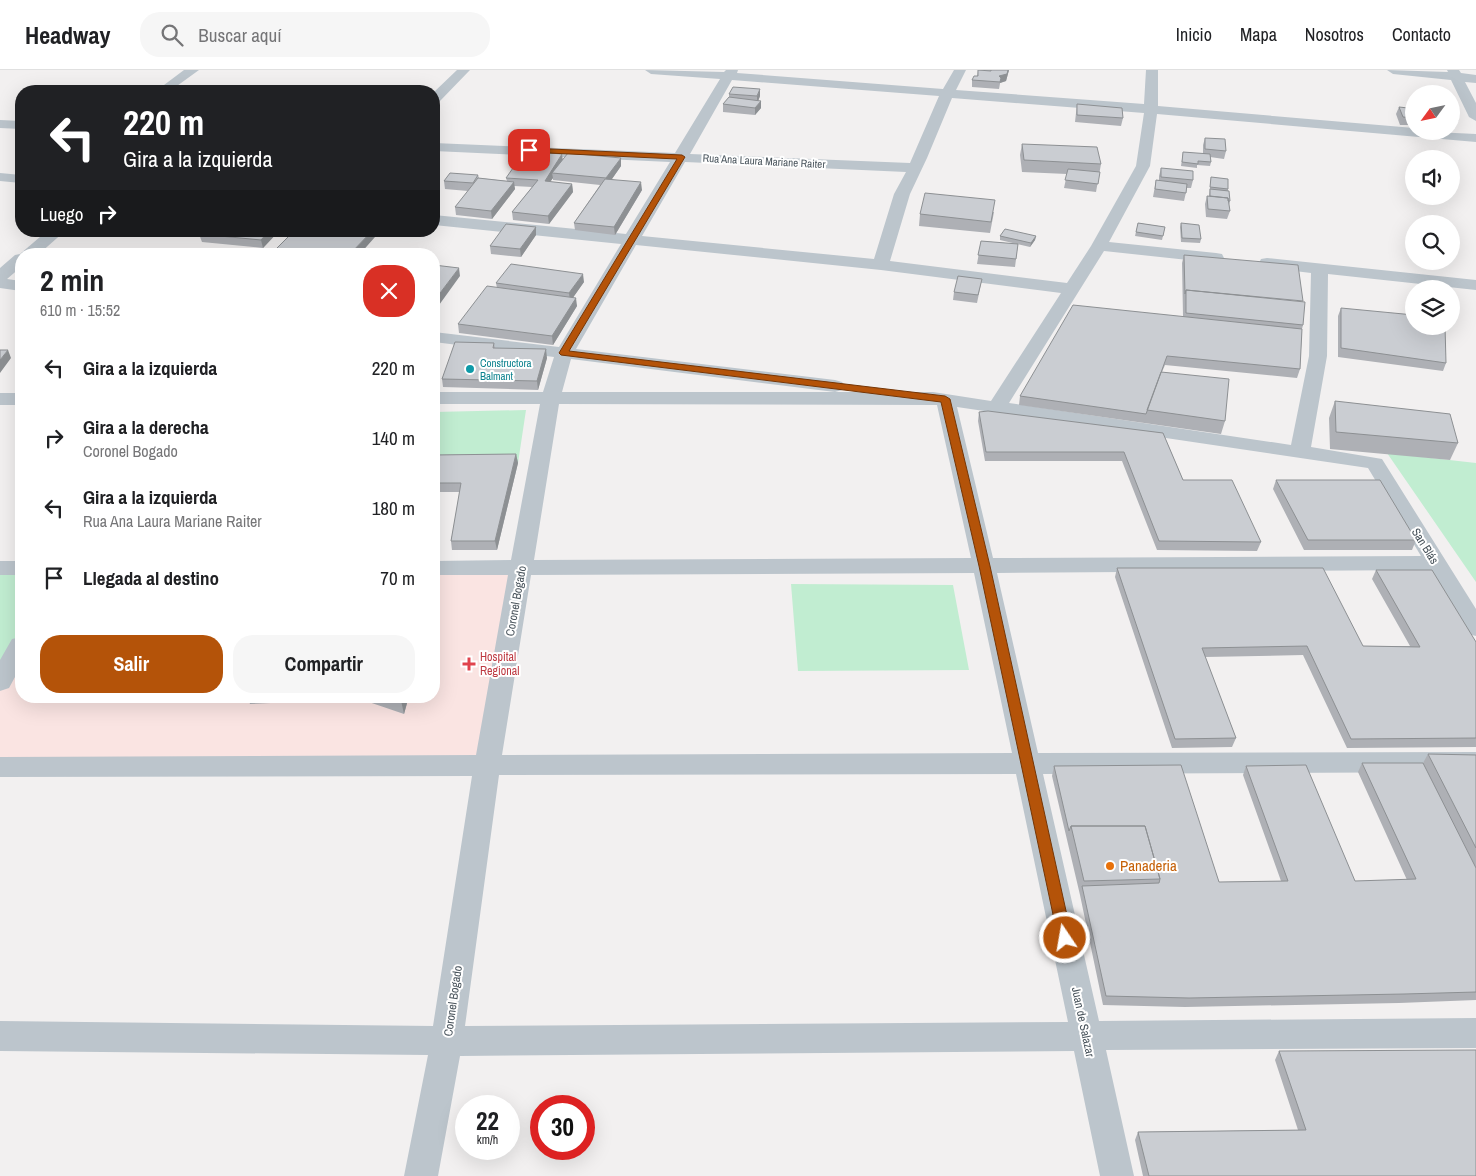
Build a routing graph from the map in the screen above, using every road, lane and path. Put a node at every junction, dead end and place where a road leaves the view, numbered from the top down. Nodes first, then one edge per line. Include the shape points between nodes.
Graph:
1 (193, 70) edge
2 (464, 70) edge
3 (650, 70) edge
4 (960, 70) edge
5 (1152, 70) edge
6 (1393, 70) edge
7 (730, 73) edge
8 (1455, 74) edge
9 (1476, 79) edge
10 (171, 85) edge
11 (440, 93) edge
12 (947, 94) junction
13 (1151, 110) junction
14 (1476, 116) edge
15 (0, 124) edge
16 (15, 125) edge
17 (1476, 138) edge
18 (440, 147) edge
19 (682, 157) junction
20 (915, 168) junction
21 (0, 177) edge
22 (15, 178) edge
23 (440, 221) edge
24 (49, 237) edge
25 (632, 240) junction
26 (1099, 246) junction
27 (36, 248) edge
28 (1233, 260) edge
29 (1253, 262) edge
30 (15, 264) edge
31 (881, 266) junction
32 (1320, 269) junction
33 (0, 276) edge
34 (0, 283) edge
35 (15, 285) edge
36 (1476, 285) edge
37 (1071, 288) junction
38 (440, 338) edge
39 (564, 353) junction
40 (440, 398) edge
41 (551, 398) junction
42 (0, 399) edge
43 (15, 399) edge
44 (945, 399) junction
45 (996, 408) junction
46 (1300, 452) junction
47 (1436, 563) junction
48 (984, 566) junction
49 (0, 568) edge
50 (15, 568) edge
51 (440, 568) edge
52 (521, 568) junction
53 (1476, 628) edge
54 (15, 656) edge
55 (0, 682) edge
56 (1476, 762) edge
57 (1027, 763) junction
58 (488, 765) junction
59 (0, 767) edge
60 (1476, 1033) edge
61 (1086, 1035) junction
62 (0, 1036) edge
63 (447, 1041) junction
64 (422, 1176) edge
65 (1116, 1176) edge

1 - 10 street
2 - 11 street
3 - 7 street
4 - 12 street
5 - 13 street
6 - 8 street
7 - 12 street
7 - 19 street, Coronel Bogado
8 - 9 street
8 - 14 street
12 - 13 street
12 - 20 street
13 - 17 street
13 - 26 street via 1143,166
15 - 16 street
18 - 19 street, Rua Ana Laura Mariane Raiter
19 - 20 street, Rua Ana Laura Mariane Raiter
19 - 25 street, Coronel Bogado
20 - 31 street via 902,194
21 - 22 street
23 - 25 street
24 - 27 street
25 - 31 street
25 - 39 street, Coronel Bogado
26 - 28 street
26 - 37 street
29 - 32 street
30 - 33 street
31 - 37 street
32 - 36 street
32 - 46 street via 1318,356
34 - 35 street
37 - 45 street
38 - 39 street
39 - 41 street, Coronel Bogado
39 - 44 street
40 - 41 street
41 - 44 street
41 - 52 street, Coronel Bogado
42 - 43 street
44 - 45 street
44 - 48 street, Juan de Salazar
45 - 46 street
46 - 47 street, San Blás via 1374,463
47 - 48 street
47 - 53 street, San Blás
48 - 52 street
48 - 57 street, Juan de Salazar
49 - 50 street
51 - 52 street
52 - 58 street, Coronel Bogado
54 - 55 street
56 - 57 street
57 - 58 street
57 - 61 street, Juan de Salazar
58 - 59 street
58 - 63 street, Coronel Bogado
60 - 61 street
61 - 63 street
61 - 65 street, Juan de Salazar
62 - 63 street
63 - 64 street, Coronel Bogado

